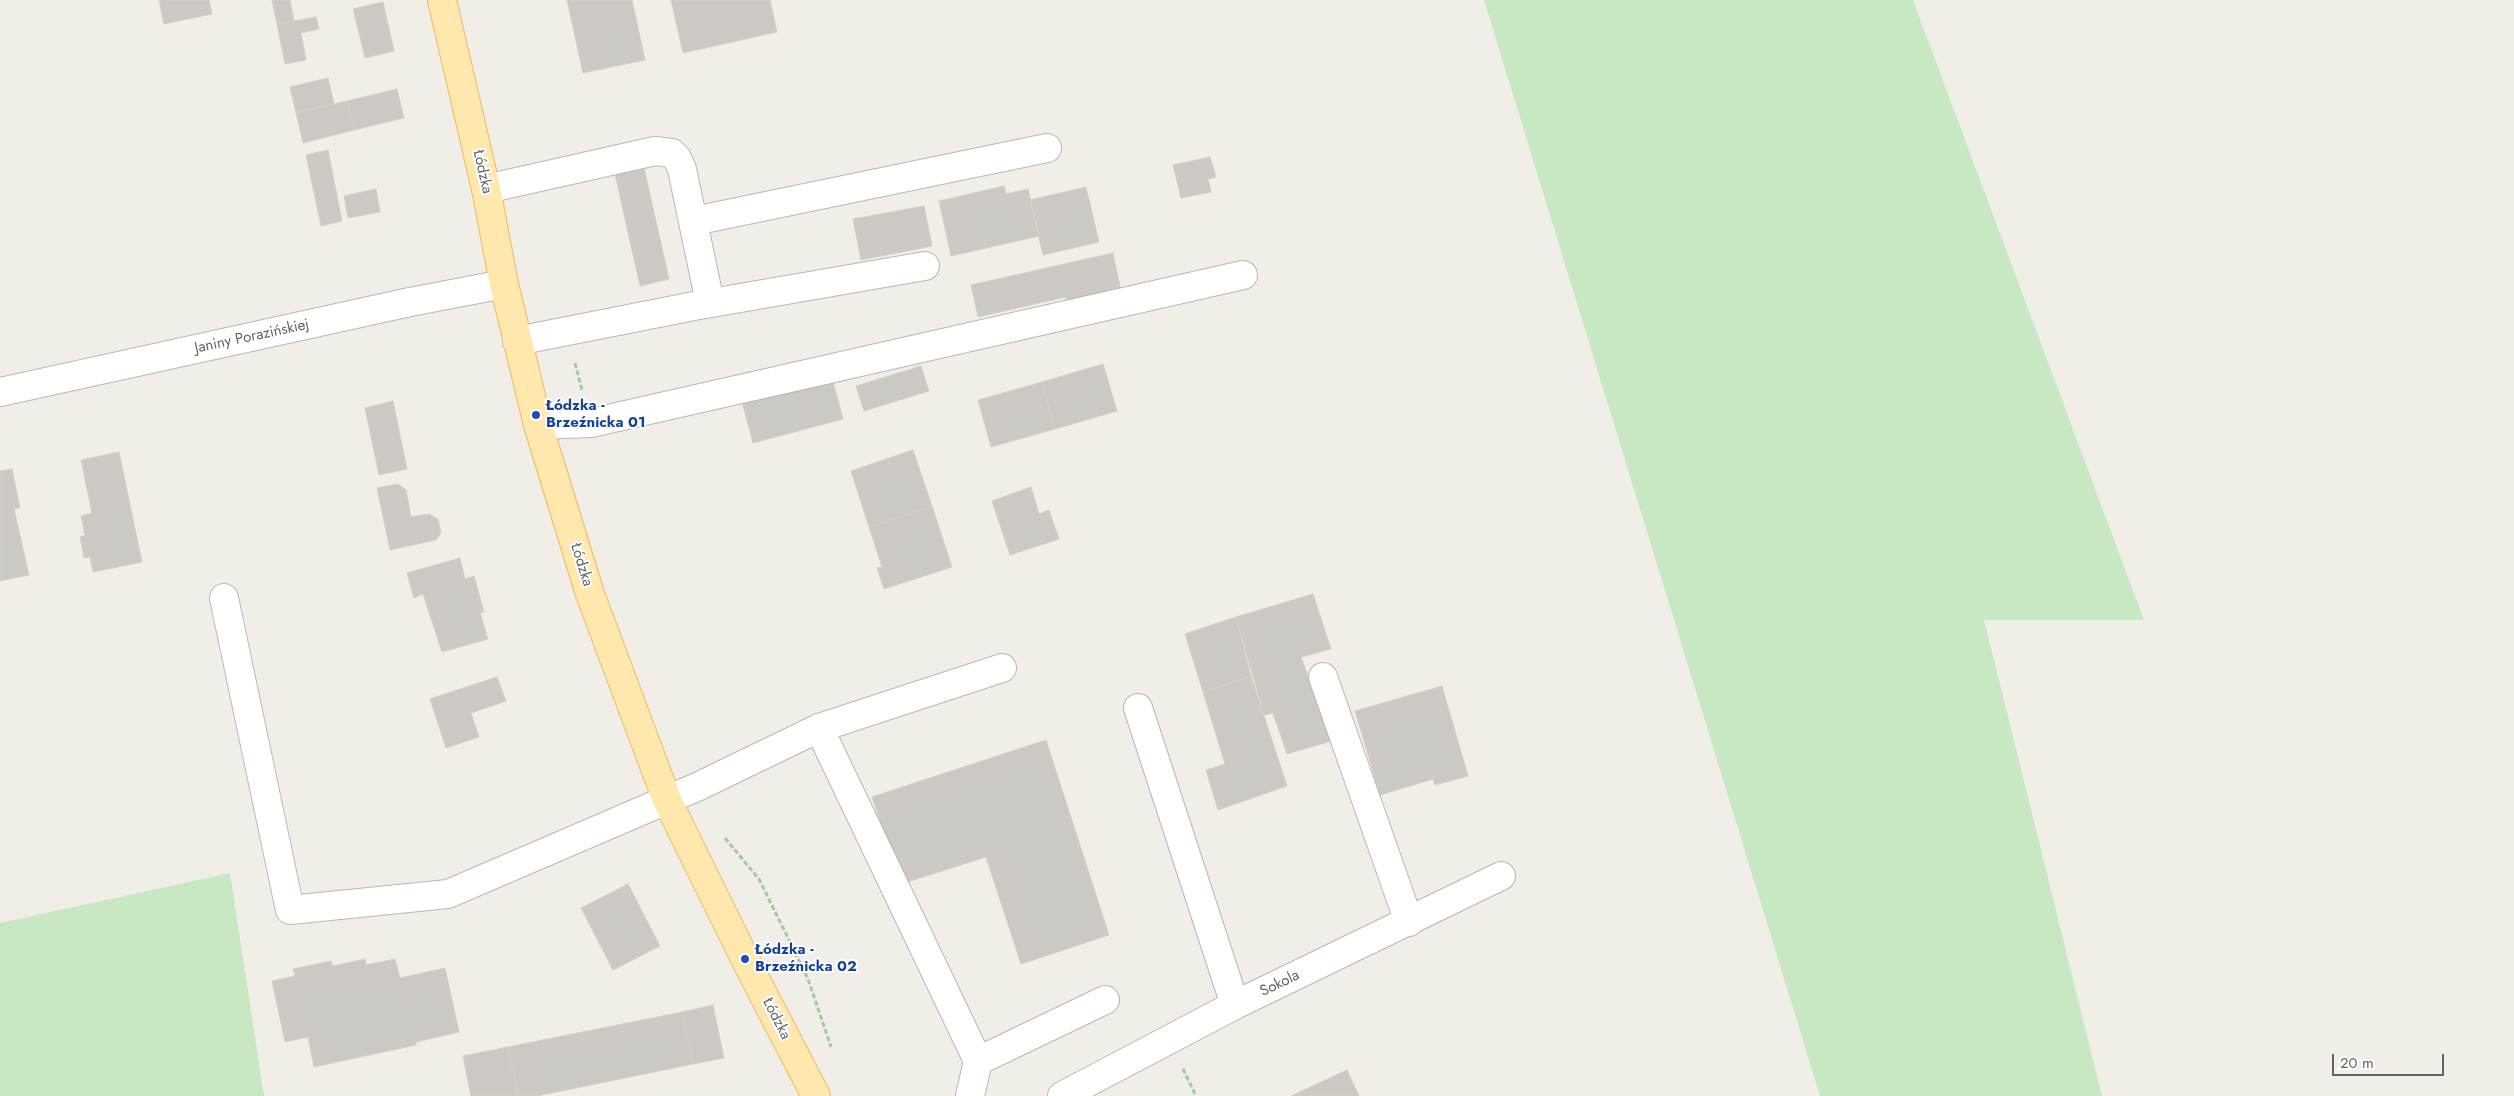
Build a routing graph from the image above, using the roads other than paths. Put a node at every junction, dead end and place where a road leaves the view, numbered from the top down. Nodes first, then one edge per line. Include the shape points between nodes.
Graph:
1 (442, 0) edge
2 (1047, 148) dead end
3 (486, 189) junction
4 (694, 221) junction
5 (925, 266) dead end
6 (1243, 276) dead end
7 (504, 284) junction
8 (710, 303) junction
9 (517, 341) junction
10 (0, 392) edge
11 (538, 425) junction
12 (224, 598) dead end
13 (1002, 668) dead end
14 (1323, 678) dead end
15 (1138, 708) dead end
16 (819, 728) junction
17 (667, 800) junction
18 (1501, 876) dead end
19 (1409, 922) junction
20 (1105, 1000) dead end
21 (1235, 1005) junction
22 (978, 1061) junction
23 (816, 1096) edge
24 (970, 1096) edge
25 (1062, 1096) edge

1 - 3 main road, Łódzka
2 - 4 street
3 - 4 street via 663,150 678,158
3 - 7 main road, Łódzka
4 - 8 street
5 - 8 street
6 - 11 street via 591,423
7 - 9 main road, Łódzka
7 - 10 street, Janiny Porazińskiej
8 - 9 street
9 - 11 main road, Łódzka
11 - 17 main road, Łódzka via 590,594
12 - 17 street via 290,910 448,894
13 - 16 street
14 - 19 street
15 - 21 street
16 - 17 street
16 - 22 street
17 - 23 main road, Łódzka
18 - 19 street, Sokola
19 - 21 street, Sokola
20 - 22 street
21 - 25 street, Sokola
22 - 24 street

